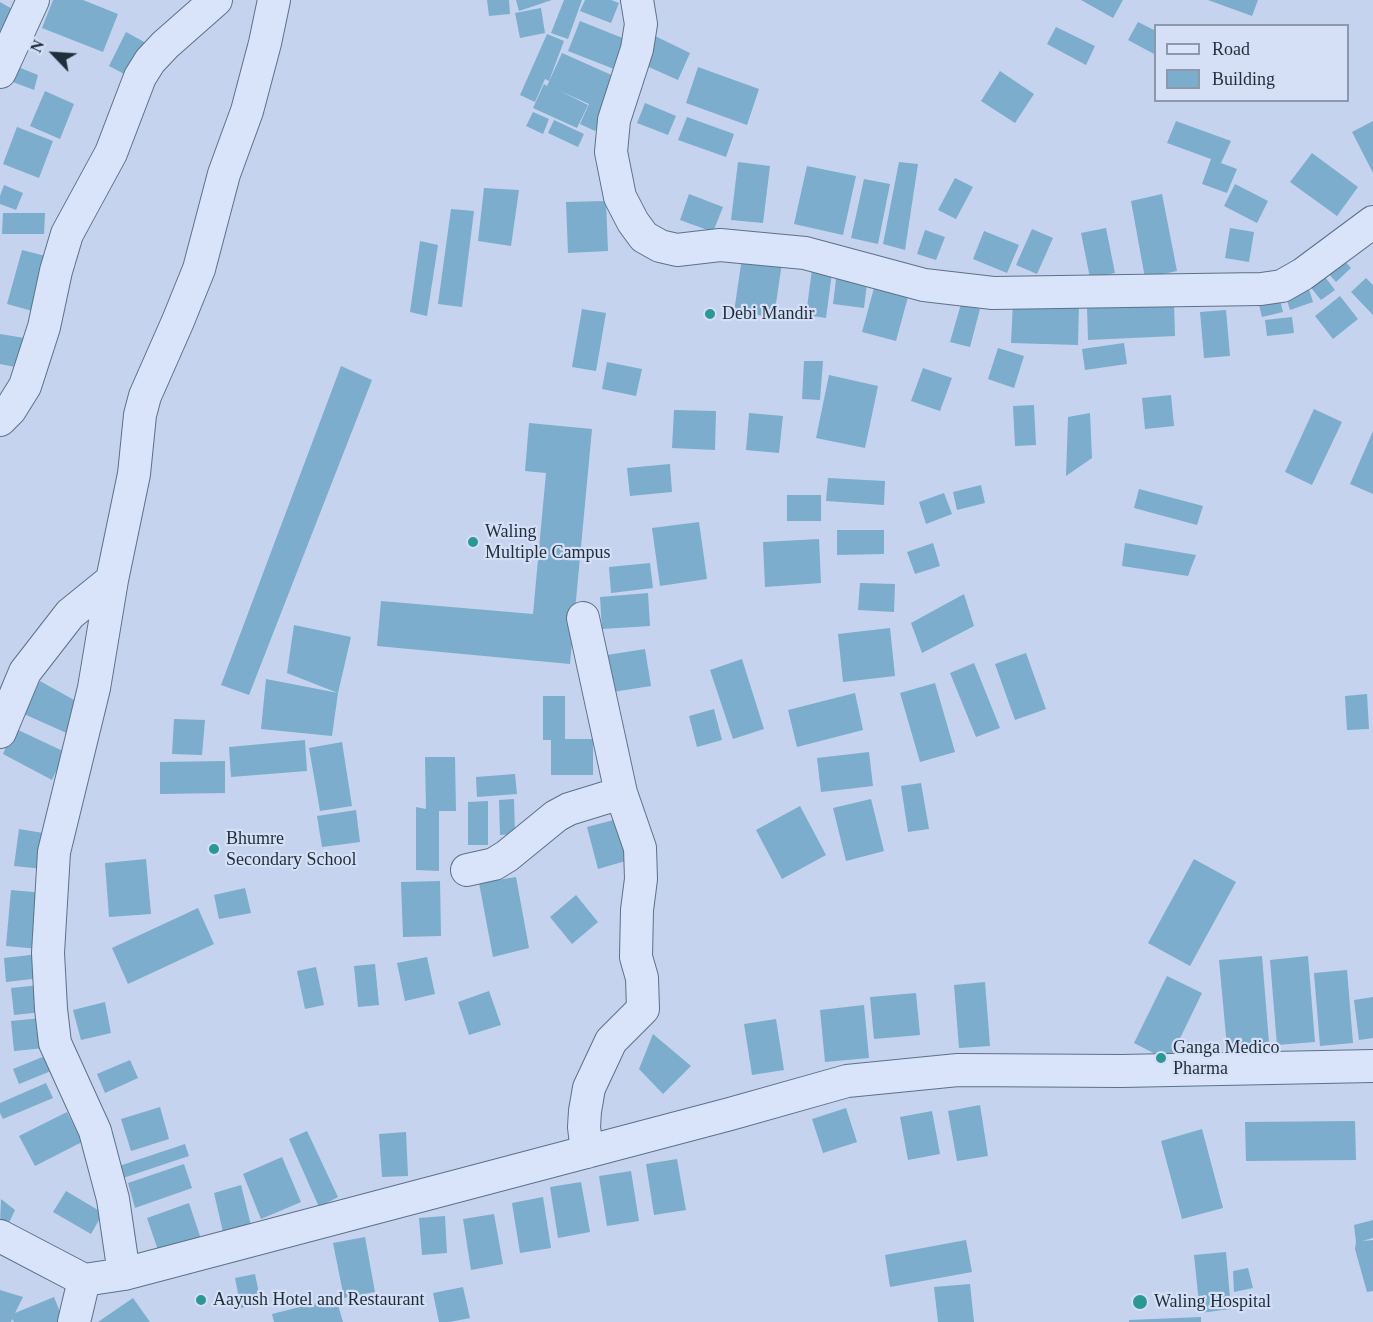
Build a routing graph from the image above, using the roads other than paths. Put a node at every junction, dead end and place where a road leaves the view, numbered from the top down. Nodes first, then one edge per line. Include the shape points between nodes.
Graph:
1 (33, 0) edge
2 (216, 0) edge
3 (274, 0) edge
4 (637, 0) edge
5 (0, 72) edge
6 (1373, 222) edge
7 (0, 420) edge
8 (112, 580) junction
9 (583, 618) dead end
10 (0, 732) edge
11 (621, 793) junction
12 (467, 870) dead end
13 (1373, 1066) edge
14 (587, 1152) junction
15 (0, 1236) edge
16 (124, 1274) junction
17 (84, 1280) junction
18 (74, 1322) edge

1 - 5 street
2 - 7 street via 165,45 140,77 111,153 67,234 25,386
3 - 8 street via 247,111 224,174 199,269 145,396
4 - 6 street via 641,24 637,49 614,120 611,152 620,197 633,222 644,237 660,246 678,250 720,245 805,253 924,285 993,293 1261,289 1282,286 1303,274
8 - 10 street via 70,614 24,672
8 - 16 street via 94,688 54,852 48,953 55,1043 95,1131 113,1199
9 - 11 street
11 - 12 street via 568,809 495,864
11 - 14 street via 640,848 636,957 642,978 643,1009 611,1041 589,1088 584,1127
13 - 14 street via 958,1070 847,1081
14 - 16 street
15 - 17 street
16 - 17 street
17 - 18 street

